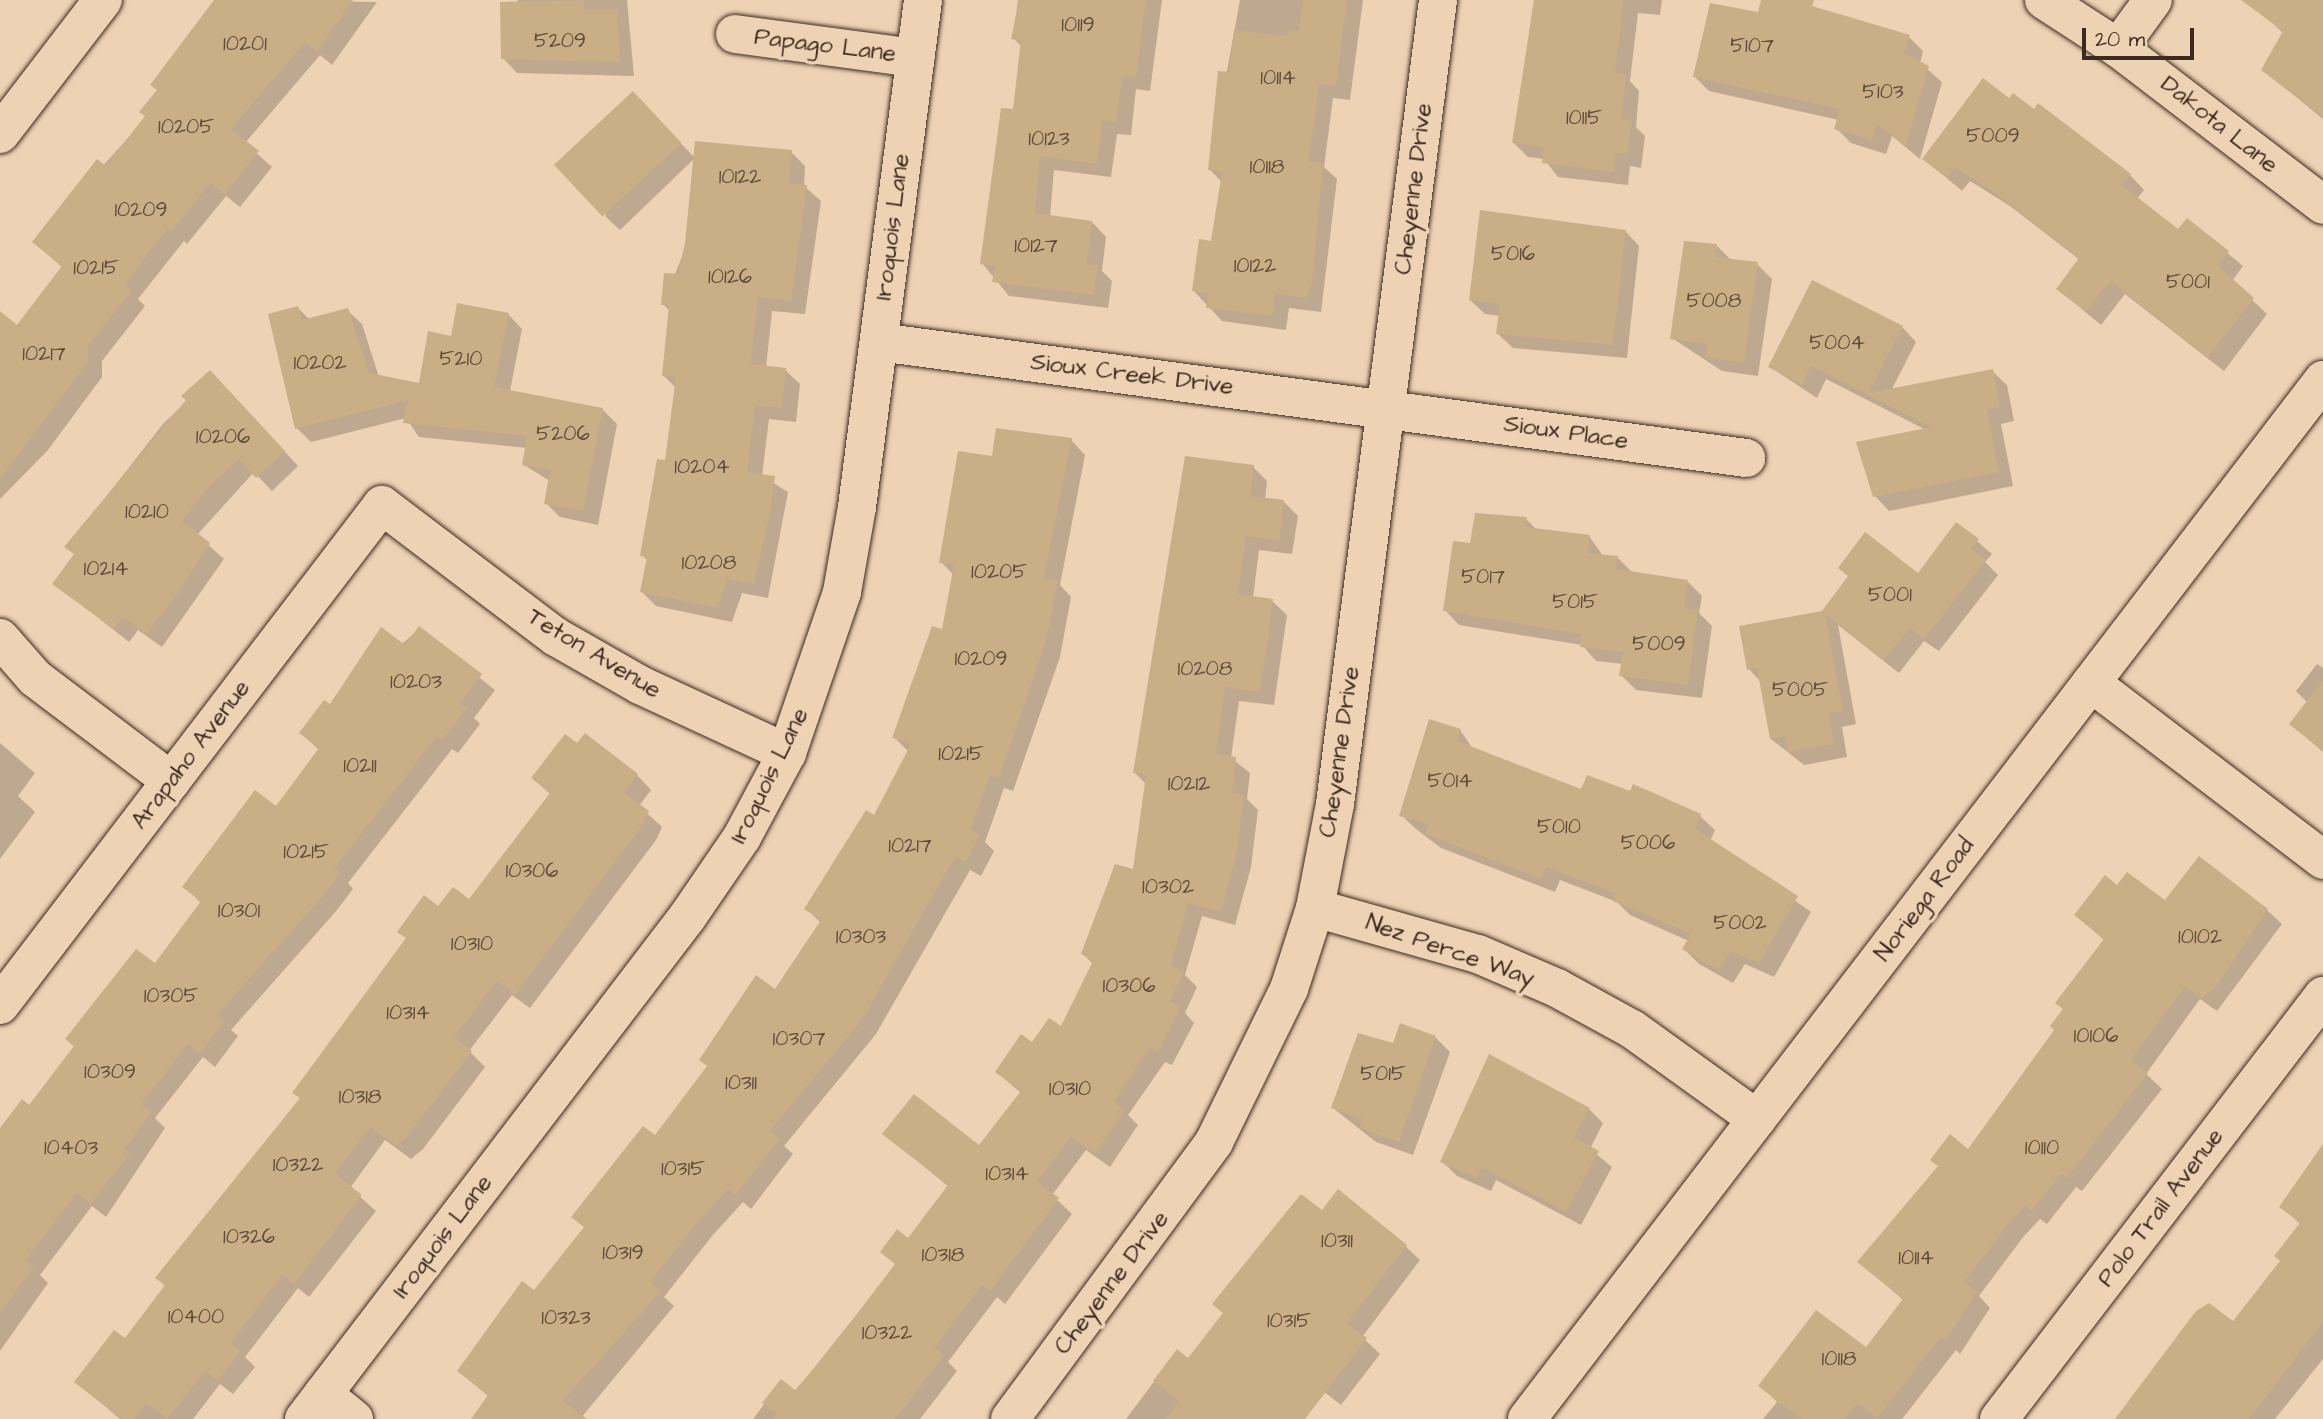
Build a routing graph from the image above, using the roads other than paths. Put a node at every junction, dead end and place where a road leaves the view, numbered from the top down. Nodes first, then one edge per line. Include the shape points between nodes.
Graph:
1 (103, 0) edge
2 (923, 0) edge
3 (1438, 0) edge
4 (2044, 0) edge
5 (2153, 0) edge
6 (736, 34) dead end
7 (2118, 48) junction
8 (915, 58) junction
9 (0, 134) edge
10 (2323, 205) edge
11 (878, 342) junction
12 (2323, 380) edge
13 (1386, 408) junction
14 (1746, 458) dead end
15 (382, 505) joint
16 (0, 638) edge
17 (2091, 682) junction
18 (787, 753) junction
19 (171, 781) junction
20 (2323, 860) edge
21 (1315, 908) junction
22 (2323, 996) edge
23 (0, 1004) edge
24 (1757, 1119) junction
25 (314, 1407) edge
26 (354, 1419) edge
27 (1010, 1419) edge
28 (1527, 1419) edge
29 (1999, 1419) edge

1 - 9 street
2 - 8 street, Iroquois Lane
3 - 13 street, Cheyenne Drive
4 - 7 street, Dakota Lane
5 - 7 street
6 - 8 street, Papago Lane
7 - 10 street, Dakota Lane
8 - 11 street, Iroquois Lane
11 - 13 street, Sioux Creek Drive
11 - 18 street, Iroquois Lane via 842,592
12 - 17 street, Noriega Road
13 - 14 street, Sioux Place
13 - 21 street, Cheyenne Drive via 1335,804
15 - 18 street, Teton Avenue via 556,637 639,685
15 - 19 street, Arapaho Avenue
16 - 19 street via 35,678
17 - 20 street
17 - 24 street, Noriega Road
18 - 25 street, Iroquois Lane via 742,837 688,916
19 - 23 street, Arapaho Avenue
21 - 24 street, Nez Perce Way via 1478,954 1557,988 1632,1029
21 - 27 street, Cheyenne Drive via 1255,1067 1214,1142
22 - 29 street, Polo Trail Avenue
24 - 28 street, Noriega Road
25 - 26 street

